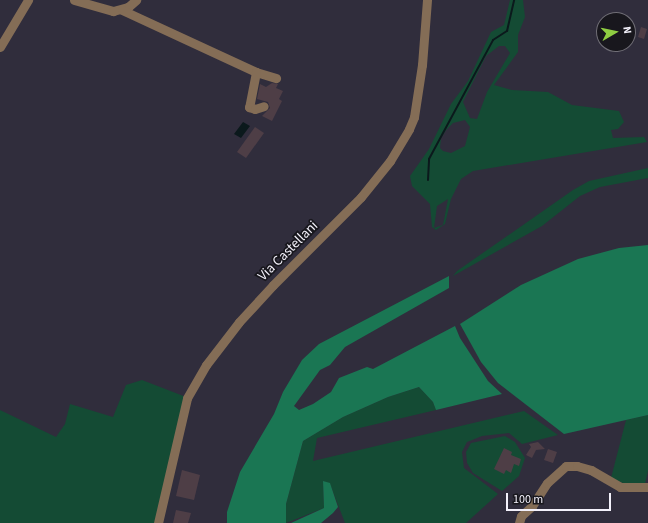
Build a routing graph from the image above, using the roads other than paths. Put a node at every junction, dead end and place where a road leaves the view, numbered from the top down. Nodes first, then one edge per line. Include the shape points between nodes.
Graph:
1 (74, 0) edge
2 (136, 0) edge
3 (427, 0) edge
4 (26, 1) edge
5 (122, 10) junction
6 (0, 47) edge
7 (256, 72) junction
8 (276, 78) dead end
9 (264, 106) dead end
10 (648, 488) edge
11 (158, 523) edge
12 (519, 523) edge

1 - 5 street via 113,11
2 - 5 street
3 - 11 street, Via Castellani via 422,65 414,117 409,129 390,161 361,197 273,285 239,322 206,365 188,398
4 - 6 street
5 - 7 street
7 - 8 street
7 - 9 street via 248,107 255,109
10 - 12 street via 620,488 591,470 566,466 547,483 532,506 521,516

